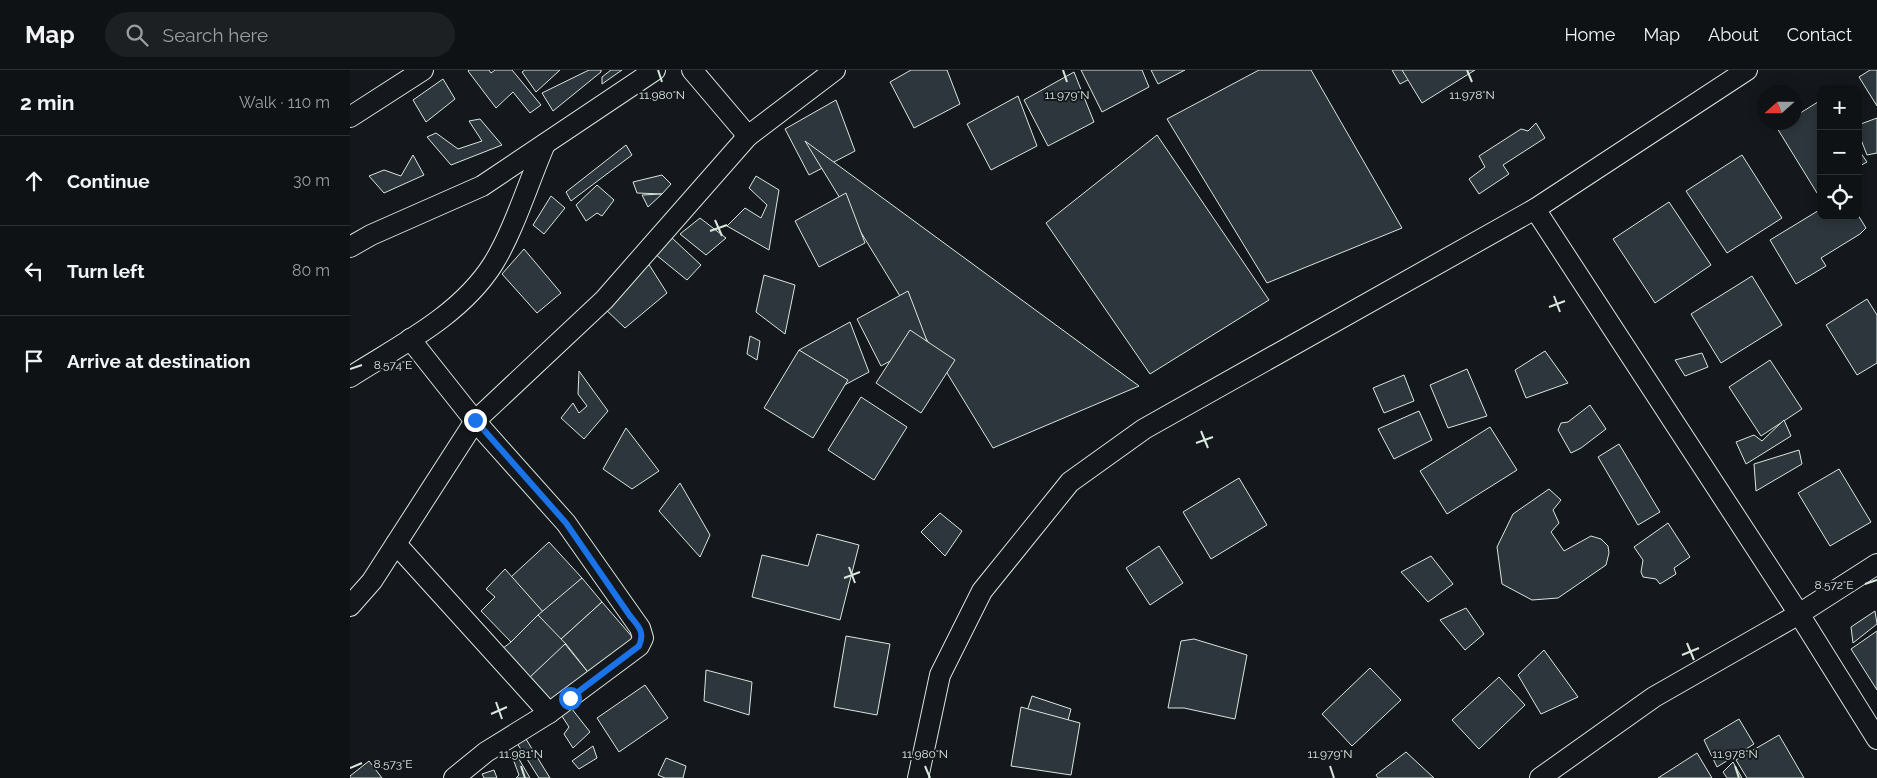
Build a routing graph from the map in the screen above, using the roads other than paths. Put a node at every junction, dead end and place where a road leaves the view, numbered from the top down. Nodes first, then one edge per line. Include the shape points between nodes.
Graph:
1 (423, 70) edge
2 (655, 70) edge
3 (692, 70) edge
4 (835, 70) edge
5 (1747, 70) edge
6 (350, 117) edge
7 (748, 136) junction
8 (545, 144) junction
9 (1535, 210) junction
10 (350, 247) edge
11 (410, 339) junction
12 (350, 377) edge
13 (475, 420) junction
14 (396, 544) junction
15 (1877, 564) edge
16 (350, 606) edge
17 (1799, 614) junction
18 (549, 713) junction
19 (1877, 739) edge
20 (454, 778) edge
21 (918, 778) edge
22 (1540, 778) edge

1 - 6 street
2 - 8 street
3 - 7 street
4 - 7 street
5 - 9 street
7 - 13 street via 604,300
8 - 10 street via 482,186
8 - 11 street via 493,264 447,314
9 - 17 street
9 - 21 street via 1144,429 1070,482 982,591 940,675
11 - 12 street
11 - 13 street
13 - 14 street
13 - 18 street via 566,523 640,628 643,638 639,646
14 - 16 street via 372,581
14 - 18 street
15 - 17 street
17 - 19 street
17 - 22 street via 1654,697
18 - 20 street via 486,752

